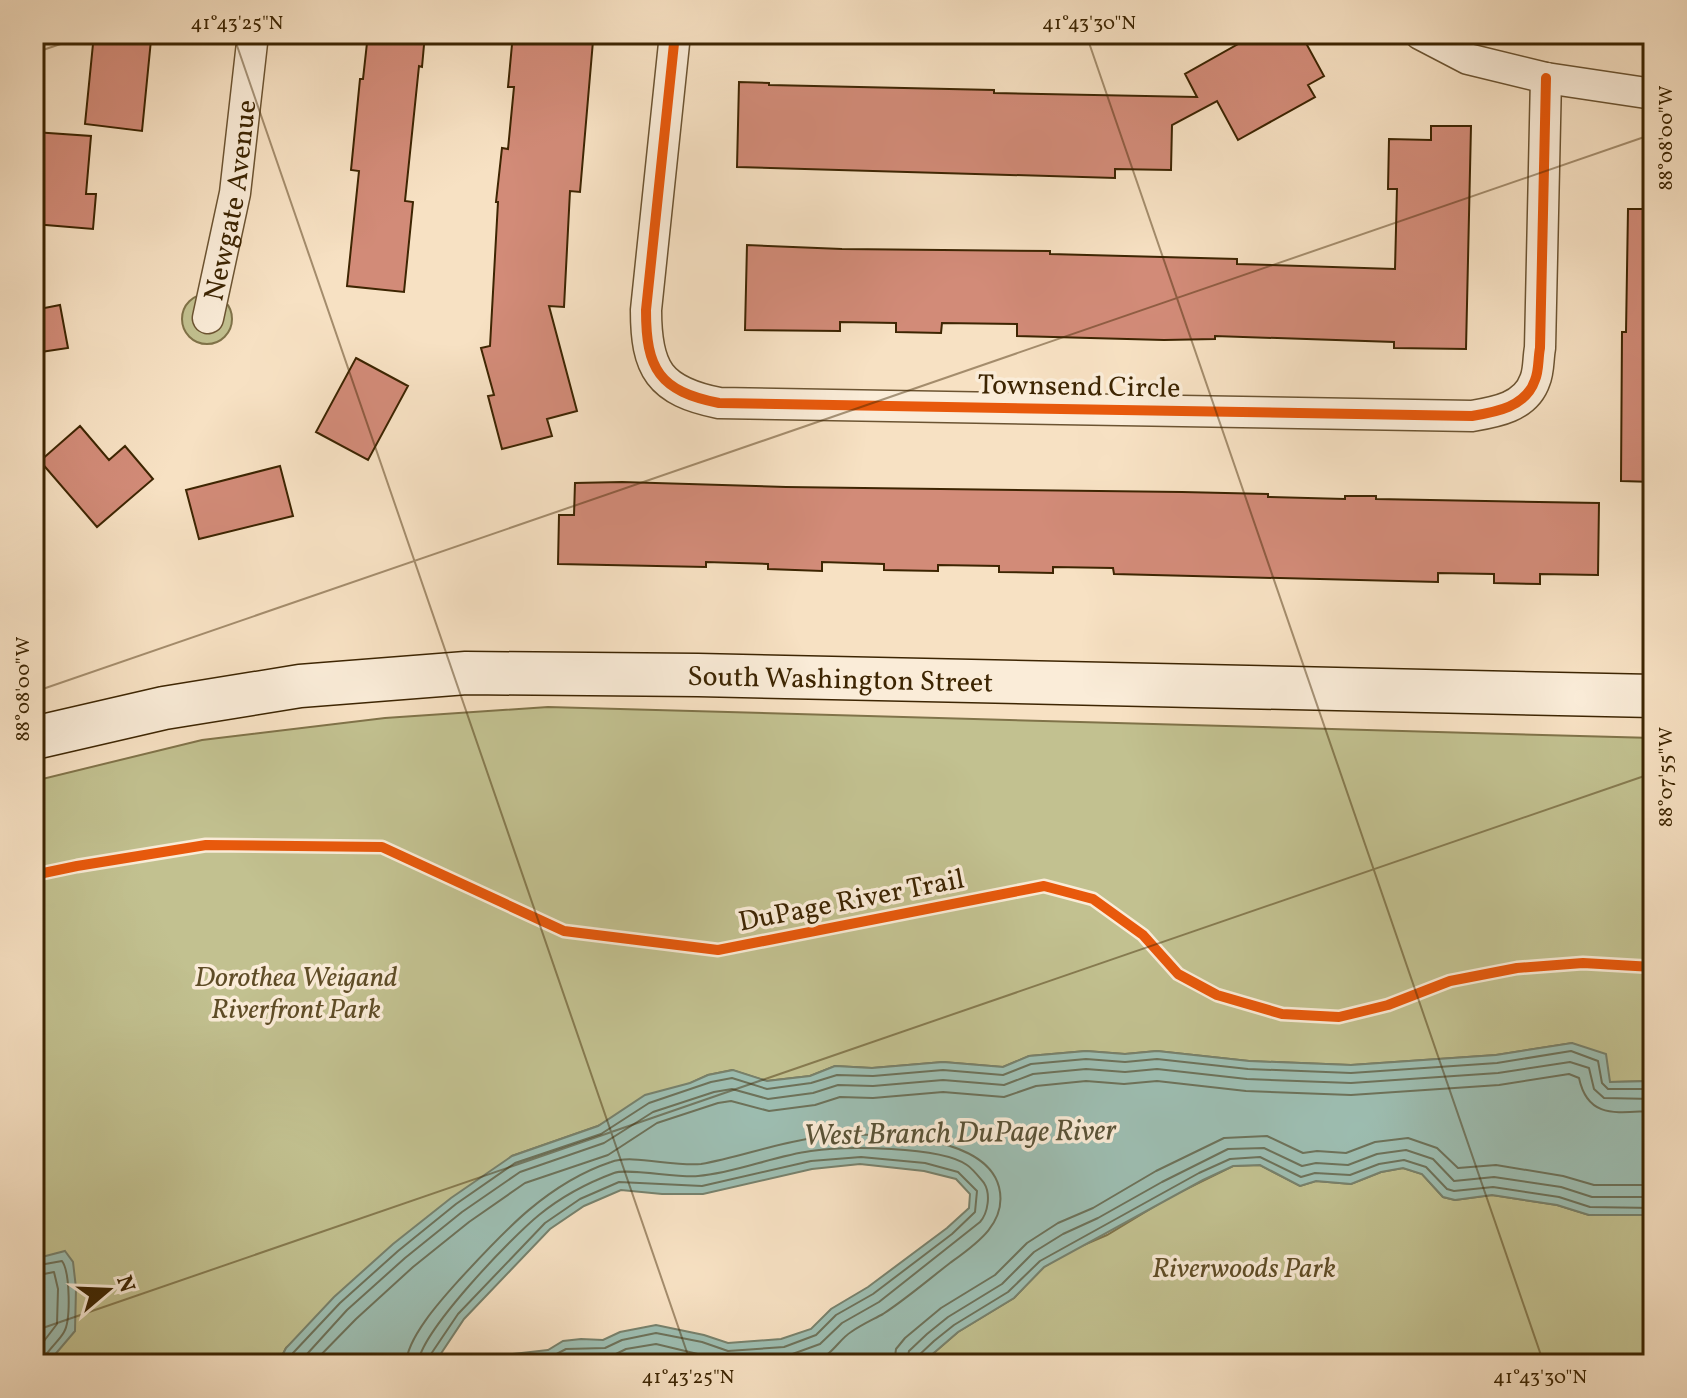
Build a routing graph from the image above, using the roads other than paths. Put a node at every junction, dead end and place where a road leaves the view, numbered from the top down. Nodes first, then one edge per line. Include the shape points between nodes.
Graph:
1 (253, 34) edge
2 (675, 34) edge
3 (1420, 34) edge
4 (1546, 78) junction
5 (1653, 94) edge
6 (208, 318) dead end
7 (1653, 696) edge
8 (34, 738) edge

1 - 6 street, Newgate Avenue via 235,193
2 - 4 street, Townsend Circle via 646,341 652,362 672,387 719,403 1472,416 1501,411 1521,401 1537,371
3 - 4 street via 1468,59
4 - 5 street
7 - 8 main road, South Washington Street via 466,673 273,690

